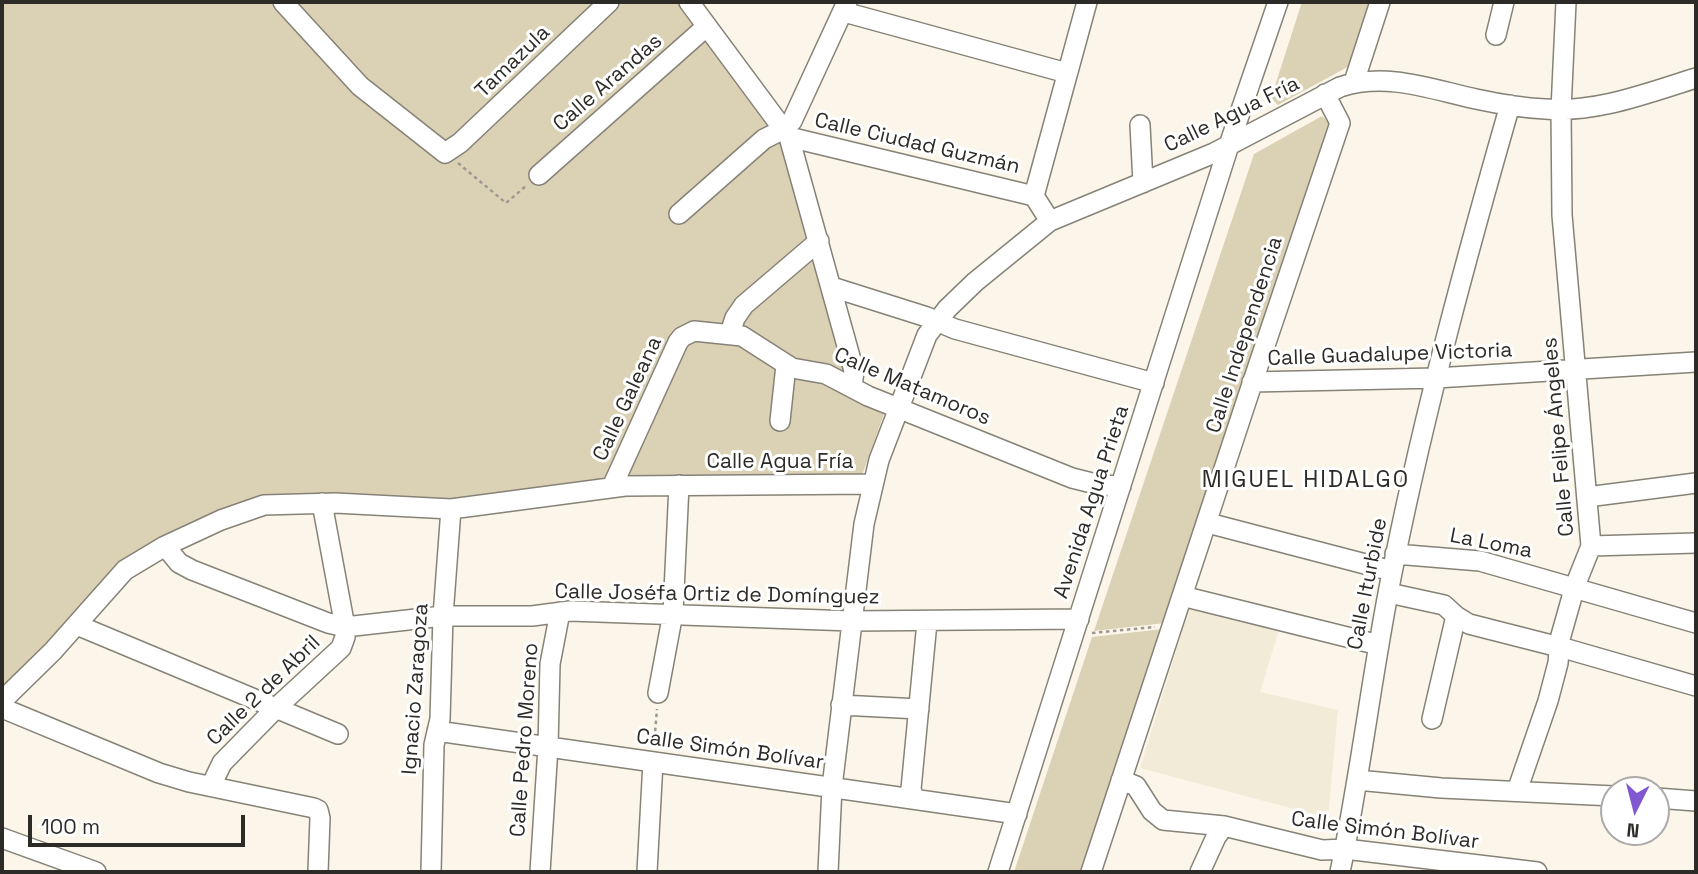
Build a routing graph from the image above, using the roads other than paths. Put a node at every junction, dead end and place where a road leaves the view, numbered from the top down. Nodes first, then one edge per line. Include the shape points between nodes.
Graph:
1 (283, 2) edge
2 (609, 2) edge
3 (689, 2) edge
4 (1087, 2) edge
5 (1278, 2) edge
6 (1380, 2) edge
7 (1504, 2) edge
8 (1566, 2) edge
9 (846, 7) edge
10 (707, 26) junction
11 (1496, 35) dead end
12 (1067, 73) junction
13 (1696, 78) edge
14 (1354, 82) junction
15 (1317, 99) junction
16 (1510, 105) junction
17 (1561, 110) junction
18 (1140, 125) dead end
19 (787, 133) junction
20 (1229, 145) junction
21 (538, 175) road end
22 (1143, 183) junction
23 (1034, 196) junction
24 (679, 214) dead end
25 (1051, 221) junction
26 (819, 241) junction
27 (832, 287) junction
28 (936, 321) junction
29 (688, 333) joint
30 (730, 333) junction
31 (1696, 362) edge
32 (786, 365) junction
33 (1577, 371) junction
34 (1436, 378) junction
35 (1252, 382) junction
36 (1154, 383) junction
37 (852, 387) junction
38 (898, 407) junction
39 (780, 421) dead end
40 (1696, 483) edge
41 (872, 484) junction
42 (679, 485) junction
43 (1121, 486) junction
44 (612, 487) junction
45 (1587, 497) junction
46 (322, 503) junction
47 (450, 509) junction
48 (1208, 523) junction
49 (1696, 543) edge
50 (165, 546) junction
51 (1591, 546) junction
52 (1394, 563) junction
53 (1575, 586) junction
54 (1390, 593) junction
55 (1182, 596) junction
56 (560, 612) junction
57 (673, 613) junction
58 (443, 616) junction
59 (1456, 616) junction
60 (852, 621) junction
61 (927, 622) junction
62 (1696, 623) edge
63 (77, 625) junction
64 (345, 627) junction
65 (1076, 627) junction
66 (1379, 645) junction
67 (1559, 648) junction
68 (1696, 686) edge
69 (658, 693) road end
70 (2, 701) edge
71 (841, 705) junction
72 (277, 707) junction
73 (2, 708) edge
74 (919, 709) junction
75 (1432, 719) dead end
76 (437, 731) junction
77 (338, 734) dead end
78 (548, 747) junction
79 (653, 762) junction
80 (1121, 780) junction
81 (1357, 780) junction
82 (211, 786) junction
83 (832, 787) junction
84 (1517, 791) junction
85 (1600, 795) edge
86 (914, 799) junction
87 (1670, 799) edge
88 (1696, 801) edge
89 (1017, 814) junction
90 (1224, 826) junction
91 (2, 838) edge
92 (1345, 849) junction
93 (1462, 867) edge
94 (96, 872) edge
95 (318, 872) edge
96 (431, 872) edge
97 (540, 872) edge
98 (647, 872) edge
99 (828, 872) edge
100 (998, 872) edge
101 (1091, 872) edge
102 (1200, 872) edge
103 (1339, 872) edge
104 (1537, 872) edge

1 - 2 street, Tamazula via 360,86 445,153
3 - 10 street, Calle Ciudad Guzmán
4 - 12 street
5 - 20 street, Avenida Agua Prieta
6 - 14 street
7 - 11 street
8 - 17 street, Calle Felipe Ángeles
9 - 12 street
9 - 19 street
10 - 19 street, Calle Ciudad Guzmán
10 - 21 street, Calle Arandas
12 - 23 street
13 - 17 street, Calle Agua Fría via 1610,104
14 - 15 street, Calle Agua Fría
14 - 16 street, Calle Agua Fría via 1392,81
15 - 20 street, Calle Agua Fría
15 - 35 street, Calle Independencia via 1340,123
16 - 17 street, Calle Agua Fría
16 - 34 street, Calle Iturbide
17 - 33 street, Calle Felipe Ángeles via 1564,250
18 - 22 street
19 - 23 street, Calle Ciudad Guzmán
19 - 24 street via 764,139
19 - 26 street
20 - 22 street, Calle Agua Fría
20 - 36 street, Avenida Agua Prieta
22 - 25 street, Calle Agua Fría
23 - 25 street
25 - 28 street, Calle Agua Fría via 975,282
26 - 27 street
26 - 30 street via 744,305
27 - 28 street
27 - 37 street via 854,371
28 - 36 street
28 - 38 street, Calle Agua Fría
29 - 30 street, Calle Matamoros
29 - 44 street, Calle Galeana via 678,342
30 - 32 street, Calle Matamoros via 749,339
31 - 33 street, Calle Guadalupe Victoria
32 - 37 street, Calle Matamoros via 826,374
32 - 39 street
33 - 34 street, Calle Guadalupe Victoria
33 - 45 street, Calle Felipe Ángeles
34 - 35 street, Calle Guadalupe Victoria
34 - 52 street, Calle Iturbide
35 - 48 street, Calle Independencia
36 - 43 street, Avenida Agua Prieta
37 - 38 street, Calle Matamoros
38 - 41 street, Calle Agua Fría
38 - 43 street, Calle Matamoros via 1072,478
40 - 45 street
41 - 42 street, Calle Agua Fría
41 - 60 street
42 - 44 street, Calle Agua Fría
42 - 57 street
43 - 65 street, Avenida Agua Prieta
44 - 47 street, Calle Agua Fría
45 - 51 street, Calle Felipe Ángeles
46 - 47 street, Calle Agua Fría
46 - 50 street, Calle Agua Fría via 264,505
46 - 64 street, Calle 2 de Abril
47 - 58 street, Ignacio Zaragoza
48 - 52 street, La Loma
48 - 55 street, Calle Independencia
49 - 51 street
50 - 63 street, Calle Agua Fría via 125,570
50 - 64 street, Calle Joséfa Ortiz de Domínguez via 192,570
51 - 53 street, Calle Felipe Ángeles
52 - 53 street, La Loma via 1471,559
52 - 54 street, Calle Iturbide
53 - 62 street, La Loma
53 - 67 street, Calle Felipe Ángeles
54 - 59 street via 1444,605
54 - 66 street, Calle Iturbide
55 - 66 street
55 - 80 street, Calle Independencia
56 - 57 street, Calle Joséfa Ortiz de Domínguez
56 - 58 street, Calle Joséfa Ortiz de Domínguez
56 - 78 street, Calle Pedro Moreno via 550,664
57 - 60 street, Calle Joséfa Ortiz de Domínguez
57 - 69 street
58 - 64 street, Calle Joséfa Ortiz de Domínguez
58 - 76 street, Ignacio Zaragoza
59 - 67 street via 1469,624
59 - 75 street
60 - 61 street, Calle Joséfa Ortiz de Domínguez
60 - 71 street
61 - 65 street, Calle Joséfa Ortiz de Domínguez
61 - 74 street
63 - 70 street, Calle Agua Fría
63 - 72 street
64 - 72 street, Calle 2 de Abril via 341,648
65 - 89 street, Avenida Agua Prieta
66 - 81 street, Calle Iturbide
67 - 68 street
67 - 84 street, Calle Felipe Ángeles via 1548,701
71 - 74 street
71 - 83 street
72 - 77 street
72 - 82 street, Calle 2 de Abril via 222,763
73 - 82 street via 159,773
74 - 86 street via 911,789
76 - 78 street, Calle Simón Bolívar
76 - 96 street, Ignacio Zaragoza
78 - 79 street, Calle Simón Bolívar
78 - 97 street, Calle Pedro Moreno
79 - 83 street, Calle Simón Bolívar
79 - 98 street
80 - 90 street, Calle Simón Bolívar via 1136,786 1163,820
80 - 101 street, Calle Independencia
81 - 84 street
81 - 92 street, Calle Iturbide
82 - 95 street via 318,810
83 - 86 street, Calle Simón Bolívar
83 - 99 street
84 - 85 street
86 - 89 street, Calle Simón Bolívar
87 - 88 street
89 - 100 street, Avenida Agua Prieta
90 - 92 street, Calle Simón Bolívar via 1322,850
90 - 102 street
91 - 94 street
92 - 93 street, Calle Simón Bolívar
92 - 103 street, Calle Iturbide
93 - 104 street, Calle Simón Bolívar

